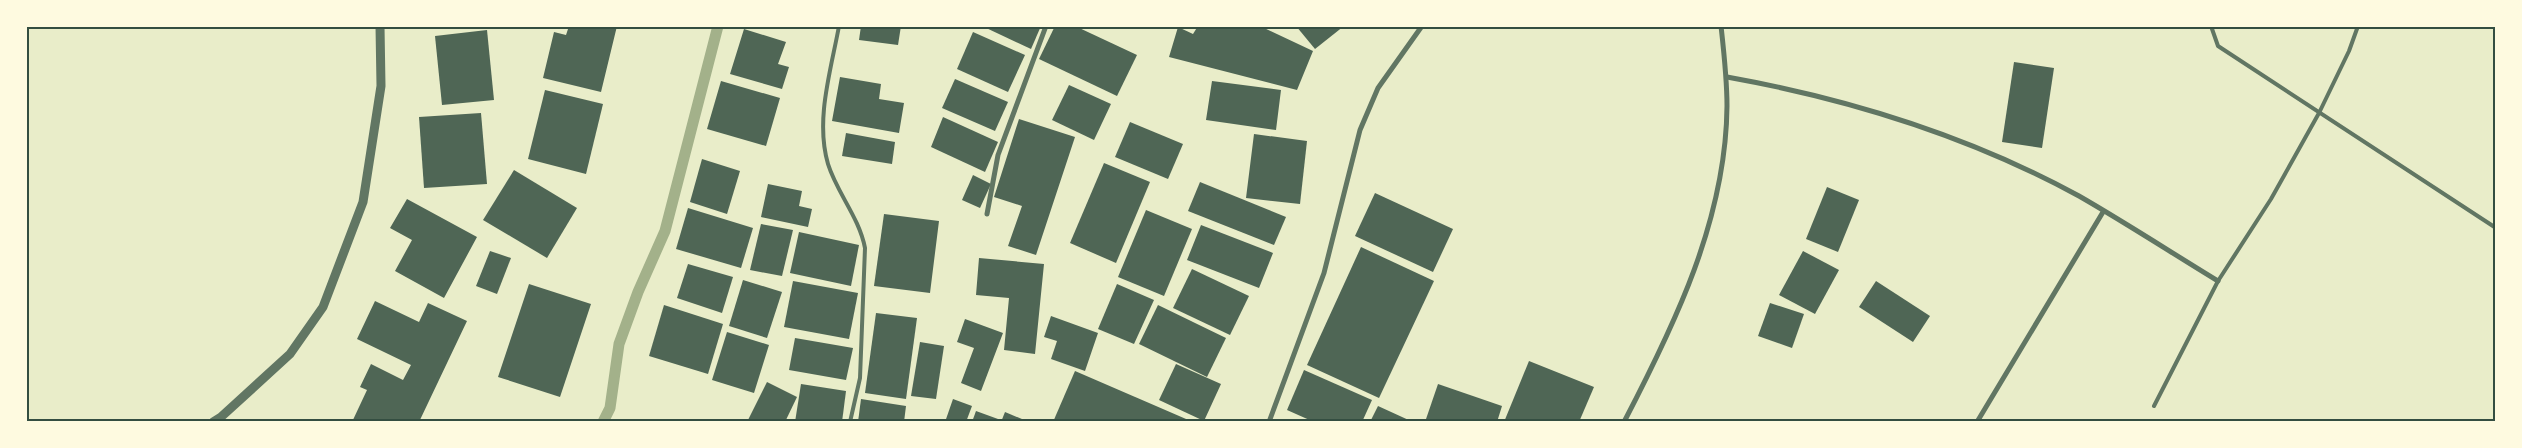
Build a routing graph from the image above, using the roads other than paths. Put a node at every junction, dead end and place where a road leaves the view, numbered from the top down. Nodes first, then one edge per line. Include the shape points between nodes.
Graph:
1 (380, 26) edge
2 (839, 26) edge
3 (1046, 26) edge
4 (1422, 26) edge
5 (1721, 26) edge
6 (2211, 26) edge
7 (2358, 26) edge
8 (1726, 77) junction
9 (2319, 113) junction
10 (2103, 212) junction
11 (987, 214) dead end
12 (2496, 228) edge
13 (2218, 281) junction
14 (2154, 406) dead end
15 (213, 422) edge
16 (850, 422) edge
17 (1269, 422) edge
18 (1624, 422) edge
19 (1977, 422) edge

1 - 15 street via 381,86 363,202 323,307 290,354
2 - 16 lane via 823,139 828,165 862,232 865,248 860,378
3 - 11 street via 998,155
4 - 17 street via 1378,88 1360,130 1324,274
5 - 8 street
6 - 9 lane via 2218,46
7 - 9 lane via 2350,51
8 - 10 street via 1843,102 1954,138 2054,184
8 - 18 street via 1727,108 1720,170 1707,234 1663,347
9 - 12 lane
9 - 13 lane via 2271,199
10 - 13 street
10 - 19 street
13 - 14 lane

